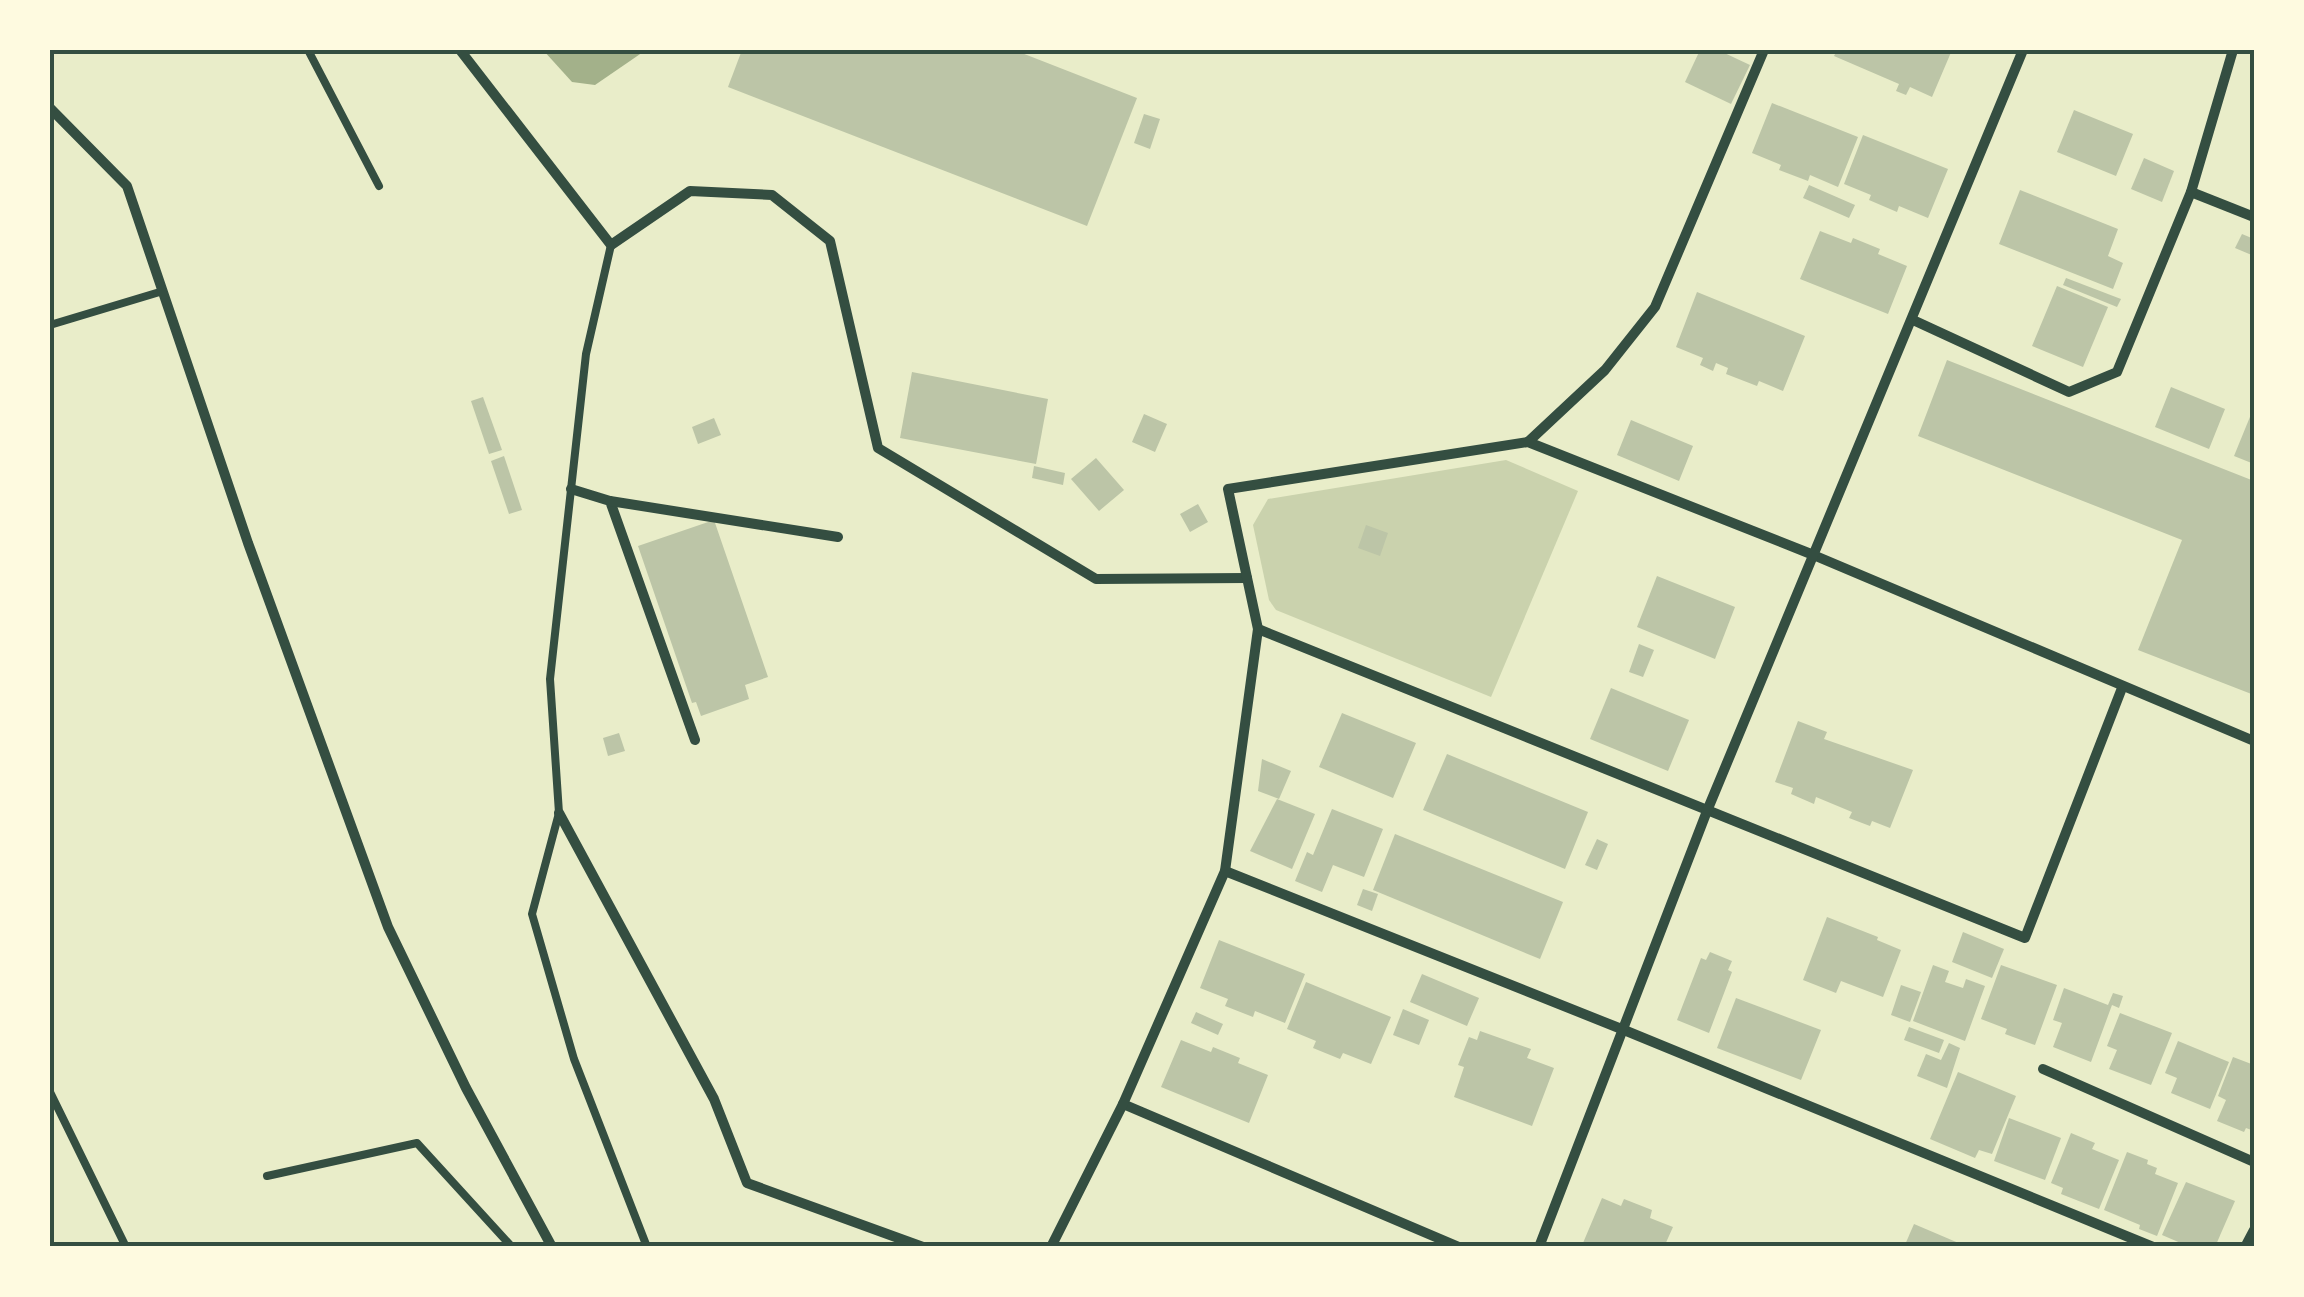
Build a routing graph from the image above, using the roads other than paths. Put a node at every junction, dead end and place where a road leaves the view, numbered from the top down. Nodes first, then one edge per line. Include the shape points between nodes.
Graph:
1 (308, 50) edge
2 (460, 50) edge
3 (1764, 50) edge
4 (2024, 50) edge
5 (2233, 50) edge
6 (50, 108) edge
7 (379, 186) dead end
8 (2191, 192) junction
9 (2254, 217) edge
10 (611, 246) junction
11 (163, 291) junction
12 (1913, 320) junction
13 (50, 325) edge
14 (1528, 442) junction
15 (571, 490) junction
16 (610, 501) junction
17 (838, 537) dead end
18 (1811, 554) junction
19 (1247, 578) junction
20 (1258, 629) junction
21 (2122, 688) junction
22 (695, 740) dead end
23 (2254, 742) edge
24 (1707, 811) junction
25 (560, 813) junction
26 (1225, 871) junction
27 (1624, 1030) junction
28 (2043, 1069) dead end
29 (50, 1092) edge
30 (1122, 1104) junction
31 (2254, 1162) edge
32 (267, 1176) dead end
33 (2254, 1230) edge
34 (126, 1247) edge
35 (512, 1247) edge
36 (552, 1247) edge
37 (646, 1247) edge
38 (923, 1247) edge
39 (1051, 1247) edge
40 (1459, 1247) edge
41 (1539, 1247) edge
42 (2153, 1247) edge
43 (2245, 1247) edge

1 - 7 lane
2 - 10 street
3 - 14 street via 1655,307 1605,370
4 - 12 street
5 - 8 street
6 - 11 street via 127,186
8 - 9 street
8 - 12 street via 2117,372 2069,392
10 - 15 lane via 586,354
10 - 19 street via 690,191 772,196 830,241 878,448 1096,578
11 - 13 lane
11 - 36 street via 388,927
12 - 18 street
14 - 18 street
14 - 19 street via 1228,489
15 - 16 street
15 - 25 lane via 550,678
16 - 17 street
16 - 22 street
18 - 21 street
18 - 24 street
19 - 20 street
20 - 24 street
20 - 26 street
21 - 23 street
21 - 24 street via 2025,938
24 - 27 street
25 - 37 lane via 532,914 574,1059
25 - 38 street via 714,1099 747,1183
26 - 27 street
26 - 30 street
27 - 41 street
27 - 42 street
28 - 31 street
29 - 34 lane
30 - 39 street
30 - 40 street
32 - 35 lane via 417,1143
33 - 43 street

